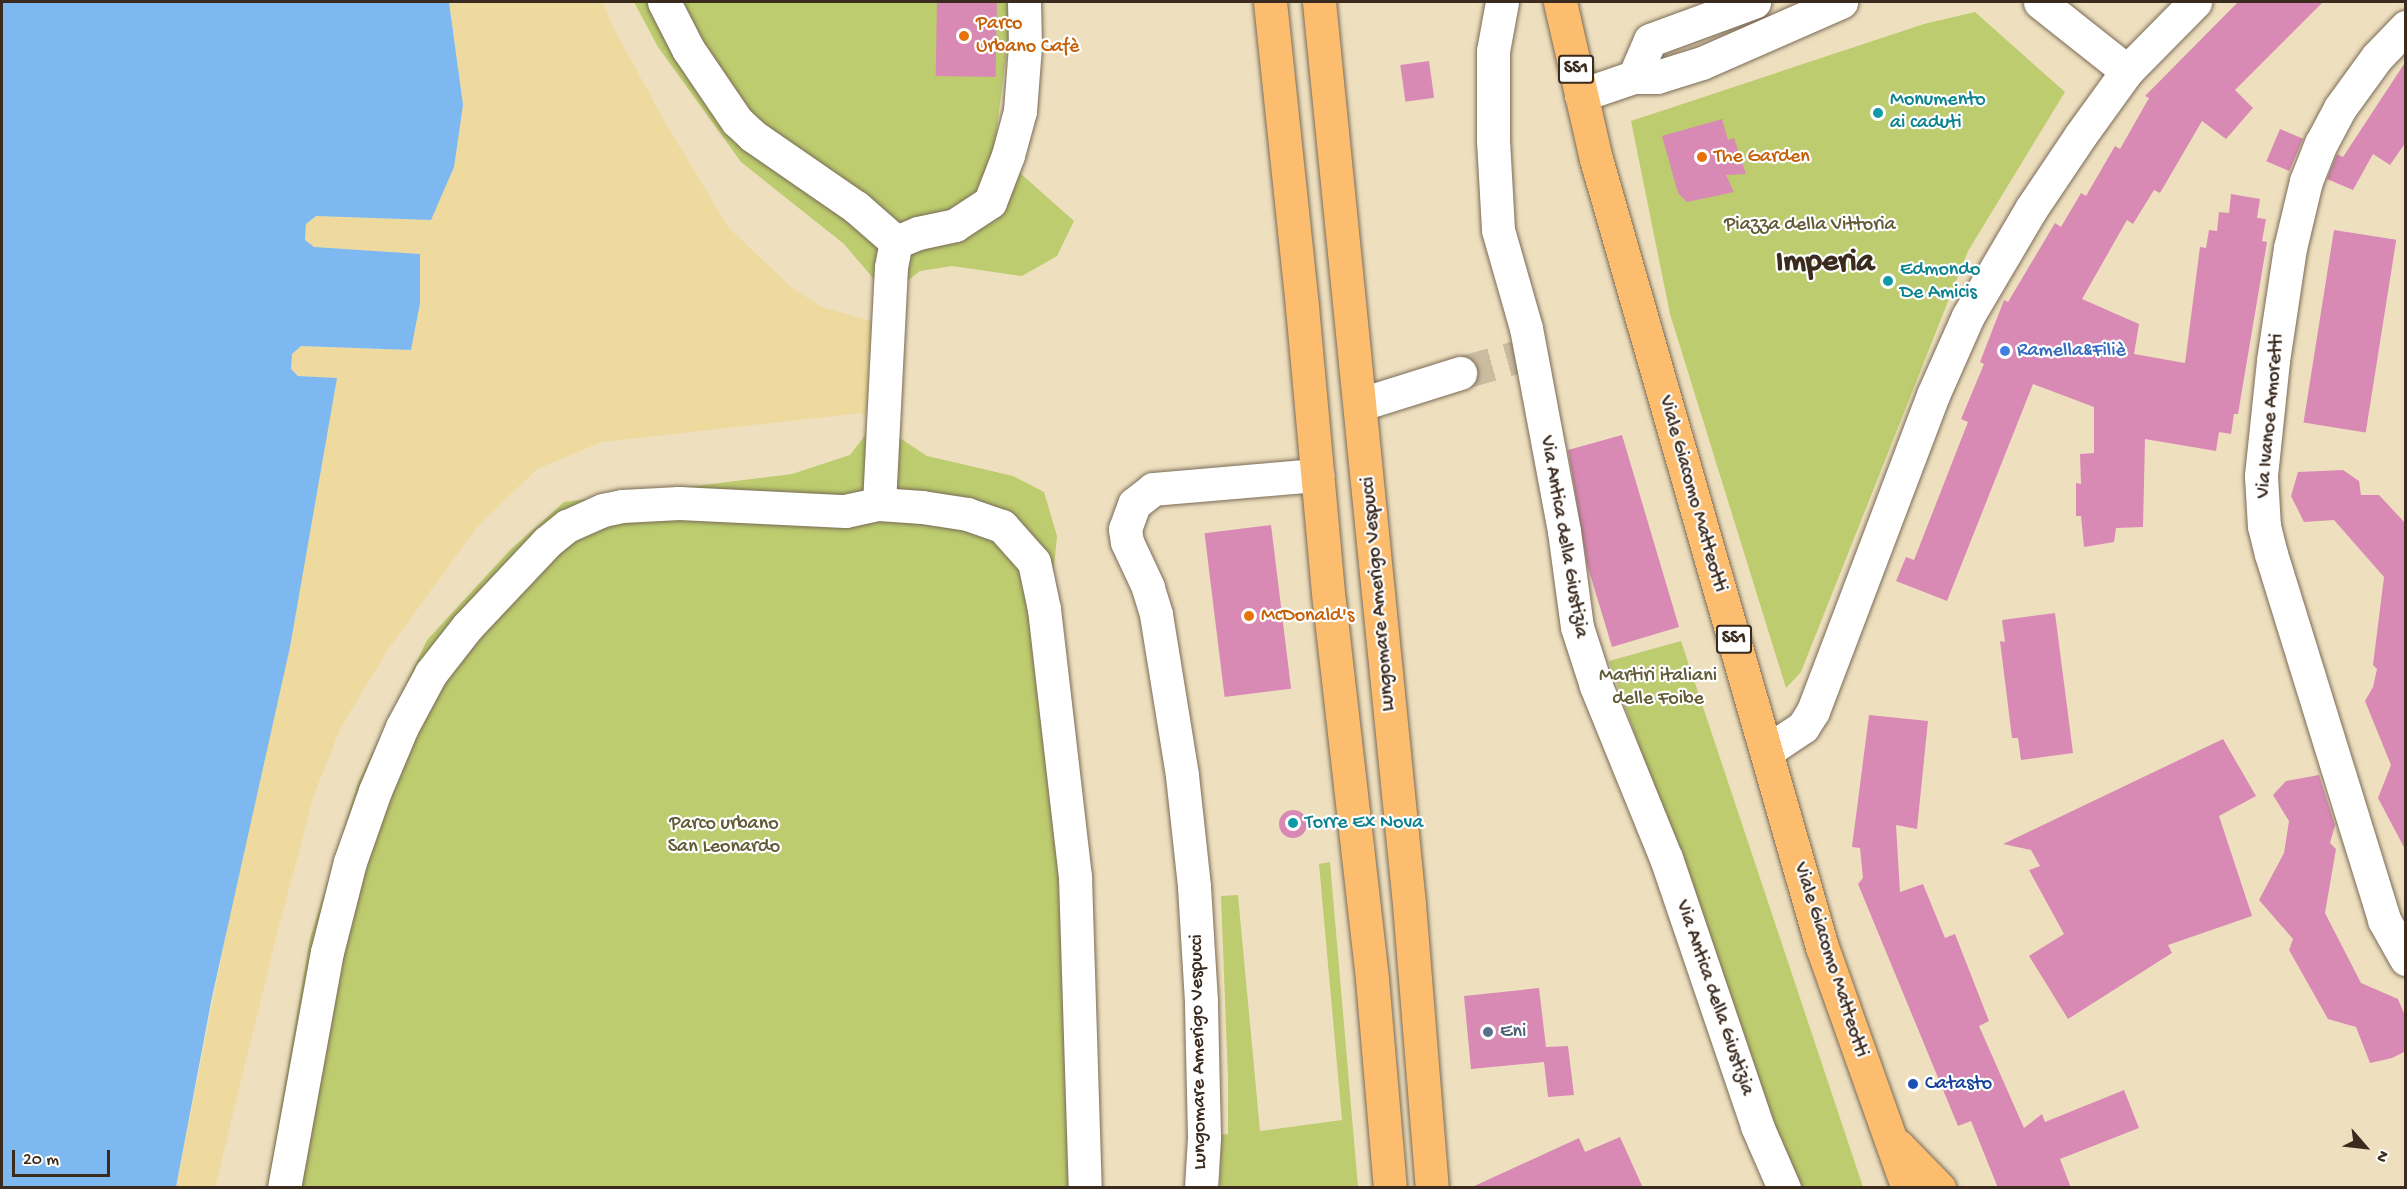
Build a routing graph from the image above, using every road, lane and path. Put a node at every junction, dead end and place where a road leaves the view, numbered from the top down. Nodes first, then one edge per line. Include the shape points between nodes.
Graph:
1 (664, 2) edge
2 (1024, 2) edge
3 (1270, 2) edge
4 (1319, 2) edge
5 (1502, 2) edge
6 (1560, 2) edge
7 (1754, 2) edge
8 (1841, 2) edge
9 (2040, 2) edge
10 (2195, 2) edge
11 (2406, 27) edge
12 (2127, 71) junction
13 (1634, 77) junction
14 (1581, 94) junction
15 (896, 242) junction
16 (1460, 373) tunnel mouth
17 (1361, 404) junction
18 (1317, 475) junction
19 (879, 504) junction
20 (1767, 752) junction
21 (2406, 959) edge
22 (1889, 1137) junction
23 (284, 1188) edge
24 (1085, 1188) edge
25 (1201, 1188) edge
26 (1390, 1188) edge
27 (1432, 1188) edge
28 (1784, 1188) edge
29 (1908, 1188) edge
30 (1939, 1188) edge

1 - 15 street via 688,50 737,121 856,207
2 - 15 street via 1020,111 990,202 955,225
3 - 18 main road
4 - 17 main road, Lungomare Amerigo Vespucci
5 - 28 street, Via Antica della Giustizia via 1493,51 1498,230 1526,328 1563,531 1569,630 1670,868 1757,1126
6 - 14 main road, Viale Giacomo Matteotti / SS1
7 - 13 street via 1650,40
8 - 13 street via 1702,63 1657,77
9 - 12 street
10 - 12 street
11 - 21 street, Via Ivanoe Amoretti via 2376,57 2345,99 2306,181 2273,361 2261,476 2264,526 2271,554 2384,920
12 - 20 street via 2031,209 1968,316 1933,395 1812,711 1803,727
13 - 14 street
14 - 20 main road, Viale Giacomo Matteotti / SS1 via 1599,171
15 - 19 street via 890,286
16 - 17 street
17 - 27 main road, Lungomare Amerigo Vespucci
18 - 25 street, Lungomare Amerigo Vespucci via 1153,489 1134,504 1125,529 1156,614 1182,775 1201,1001 1204,1137
18 - 26 main road via 1372,979
19 - 23 street via 845,511 678,503 603,510 567,526 547,542 467,627 431,673 402,727 350,862 327,952
19 - 24 street via 967,514 1002,526 1034,562 1044,609 1075,877
20 - 22 main road, Viale Giacomo Matteotti / SS1 via 1822,947
22 - 29 main road, Viale Giacomo Matteotti / SS1
22 - 30 main road

